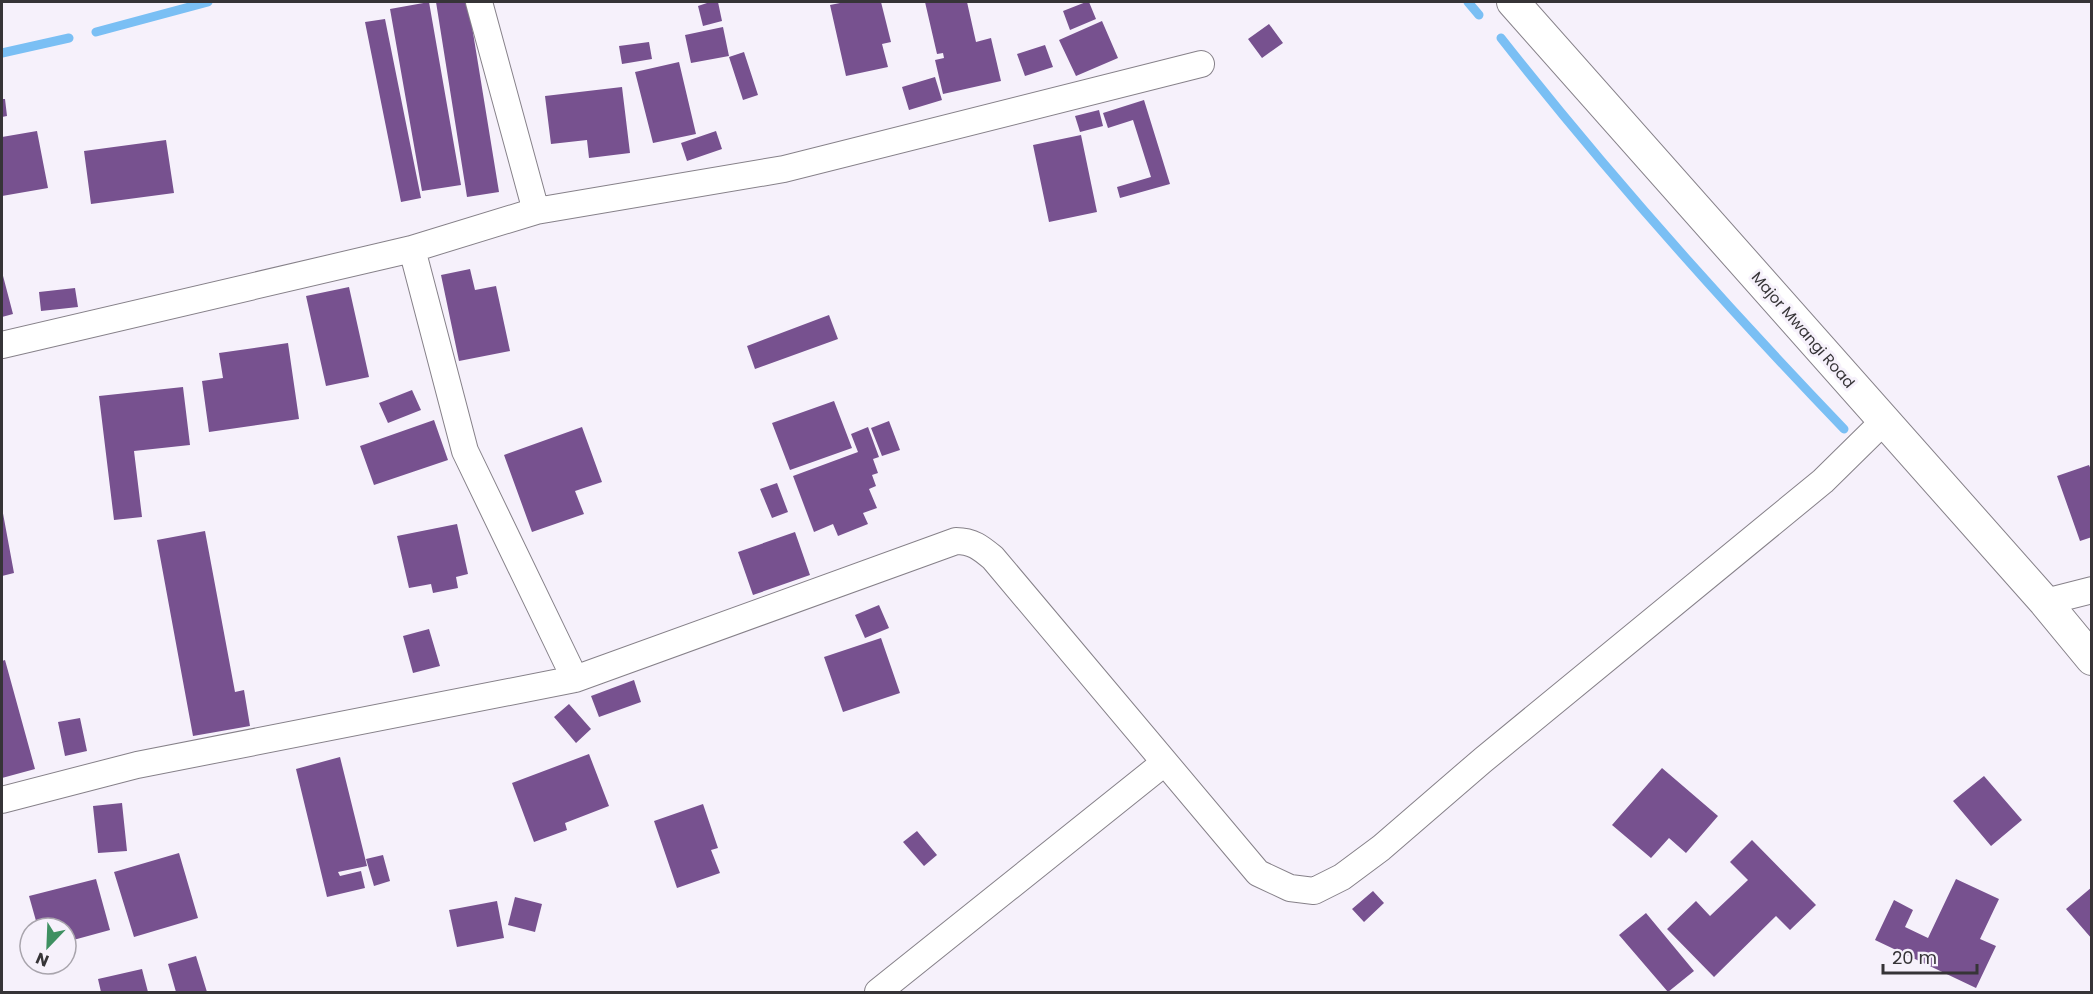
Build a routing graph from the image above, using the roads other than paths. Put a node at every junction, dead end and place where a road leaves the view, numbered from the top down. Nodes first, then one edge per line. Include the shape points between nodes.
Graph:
1 (479, 2) edge
2 (1513, 2) edge
3 (1200, 64) dead end
4 (537, 211) junction
5 (412, 249) junction
6 (2, 345) edge
7 (1884, 421) junction
8 (2091, 590) edge
9 (2045, 602) junction
10 (2091, 659) edge
11 (575, 679) junction
12 (1164, 763) junction
13 (2, 800) edge
14 (878, 993) edge

1 - 4 street
2 - 7 street, Major Mwangi Road
3 - 4 street via 784,169
4 - 5 street
5 - 6 street
5 - 11 street via 465,451
7 - 9 street, Major Mwangi Road
7 - 12 street via 1823,481 1381,848 1342,877 1314,891 1290,888 1258,873
8 - 9 street
9 - 10 street, Major Mwangi Road
11 - 12 street via 956,541 969,541 993,558
11 - 13 street via 137,765
12 - 14 street

